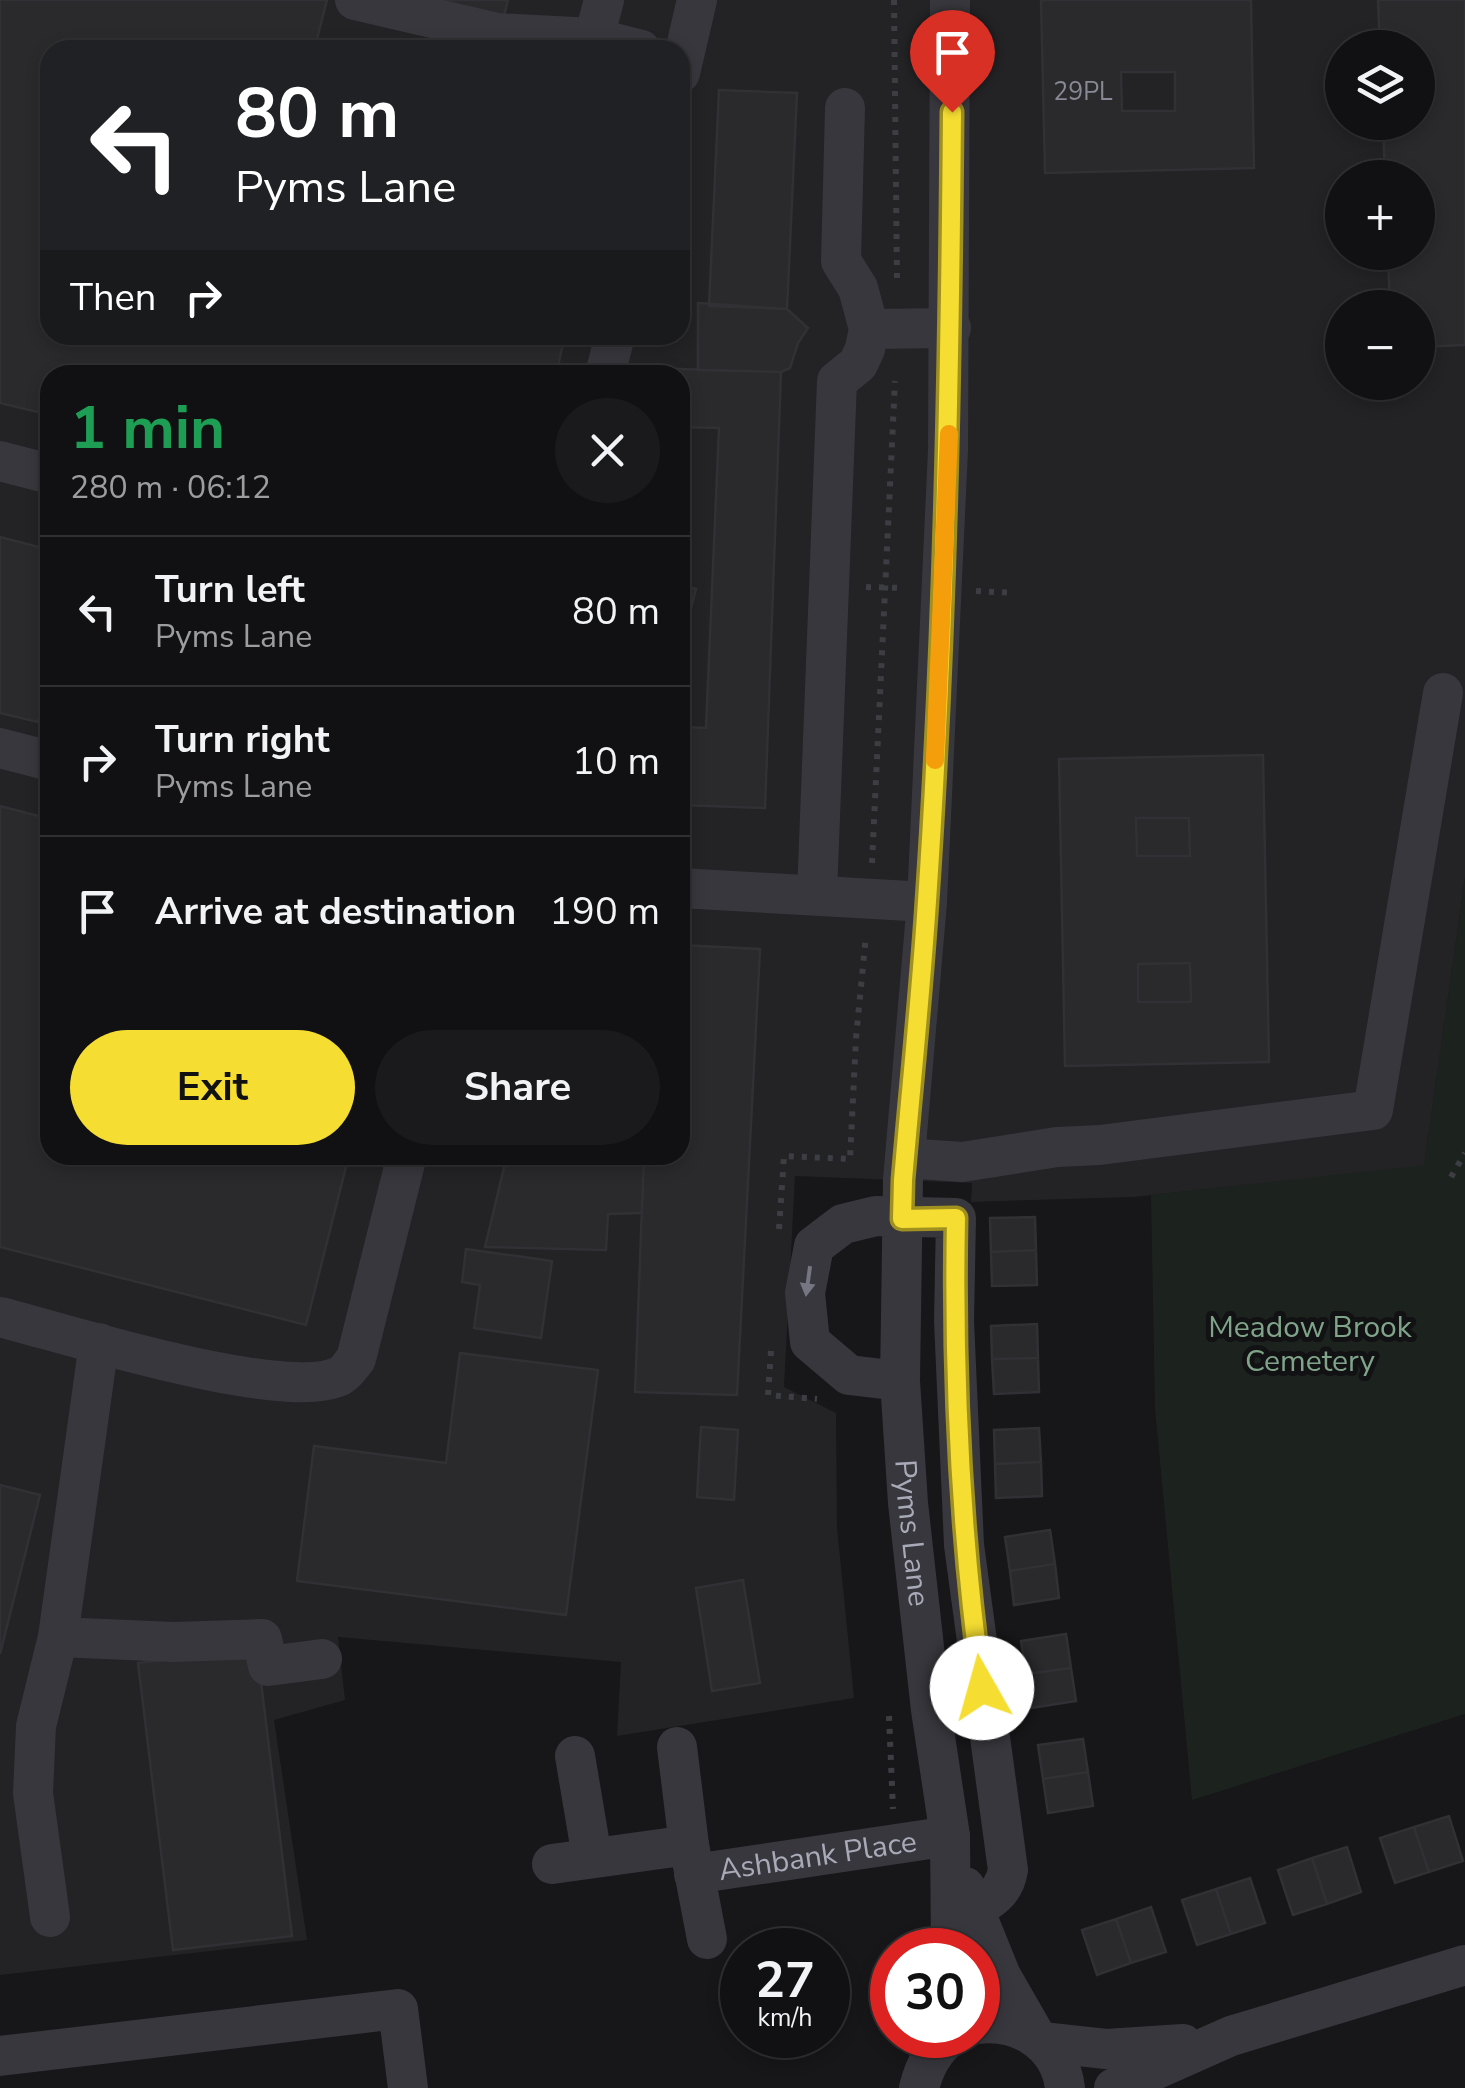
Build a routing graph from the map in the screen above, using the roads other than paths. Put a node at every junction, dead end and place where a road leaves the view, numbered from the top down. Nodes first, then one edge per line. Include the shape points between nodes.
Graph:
1 (356, 0) edge
2 (697, 0) edge
3 (950, 0) edge
4 (599, 19) edge
5 (627, 40) edge
6 (687, 40) edge
7 (845, 108) dead end
8 (951, 328) junction
9 (883, 329) junction
10 (0, 461) edge
11 (40, 471) edge
12 (1443, 692) dead end
13 (0, 748) edge
14 (40, 758) edge
15 (690, 888) edge
16 (817, 894) junction
17 (927, 902) junction
18 (404, 1165) edge
19 (903, 1186) junction
20 (0, 1317) edge
21 (99, 1343) junction
22 (900, 1381) junction
23 (58, 1637) junction
24 (322, 1658) dead end
25 (677, 1747) dead end
26 (575, 1756) dead end
27 (950, 1841) junction
28 (592, 1857) junction
29 (691, 1860) junction
30 (552, 1864) dead end
31 (50, 1917) dead end
32 (958, 1924) edge
33 (707, 1939) dead end
34 (1465, 1965) edge
35 (1000, 2023) edge
36 (1231, 2036) junction
37 (1039, 2040) junction
38 (0, 2056) edge
39 (408, 2088) edge
40 (1065, 2088) edge
41 (1114, 2088) edge

1 - 4 street via 496,33
2 - 6 street
3 - 8 street, Pyms Lane
4 - 5 street
7 - 9 street via 841,261
8 - 9 street
8 - 17 street, Pyms Lane
9 - 16 street via 837,380
10 - 11 street
12 - 19 street via 1373,1110 962,1162
13 - 14 street
15 - 16 street
16 - 17 street
17 - 19 street, Pyms Lane
18 - 21 street via 356,1359 342,1375 313,1382 260,1380
19 - 22 street, Pyms Lane
19 -> 22 street via 876,1216 843,1224 814,1246 805,1293 810,1342 849,1375
19 - 32 street, Pyms Lane via 956,1218 964,1545 1008,1870 997,1895
20 - 21 street
21 - 23 street
22 - 27 street, Pyms Lane via 910,1522
23 - 24 street via 262,1639 268,1666
23 - 31 street via 36,1726 33,1793
25 - 29 street
26 - 28 street
27 - 29 street, Ashbank Place
27 - 32 street, Pyms Lane
28 - 29 street, Ashbank Place
28 - 30 street, Ashbank Place
29 - 33 street
32 - 37 street, Pyms Lane via 1001,1976
34 - 36 street
35 - 37 street
36 - 37 street via 1141,2049
36 - 41 street
37 - 40 street, Pyms Lane via 1056,2058
38 - 39 street via 398,2009

